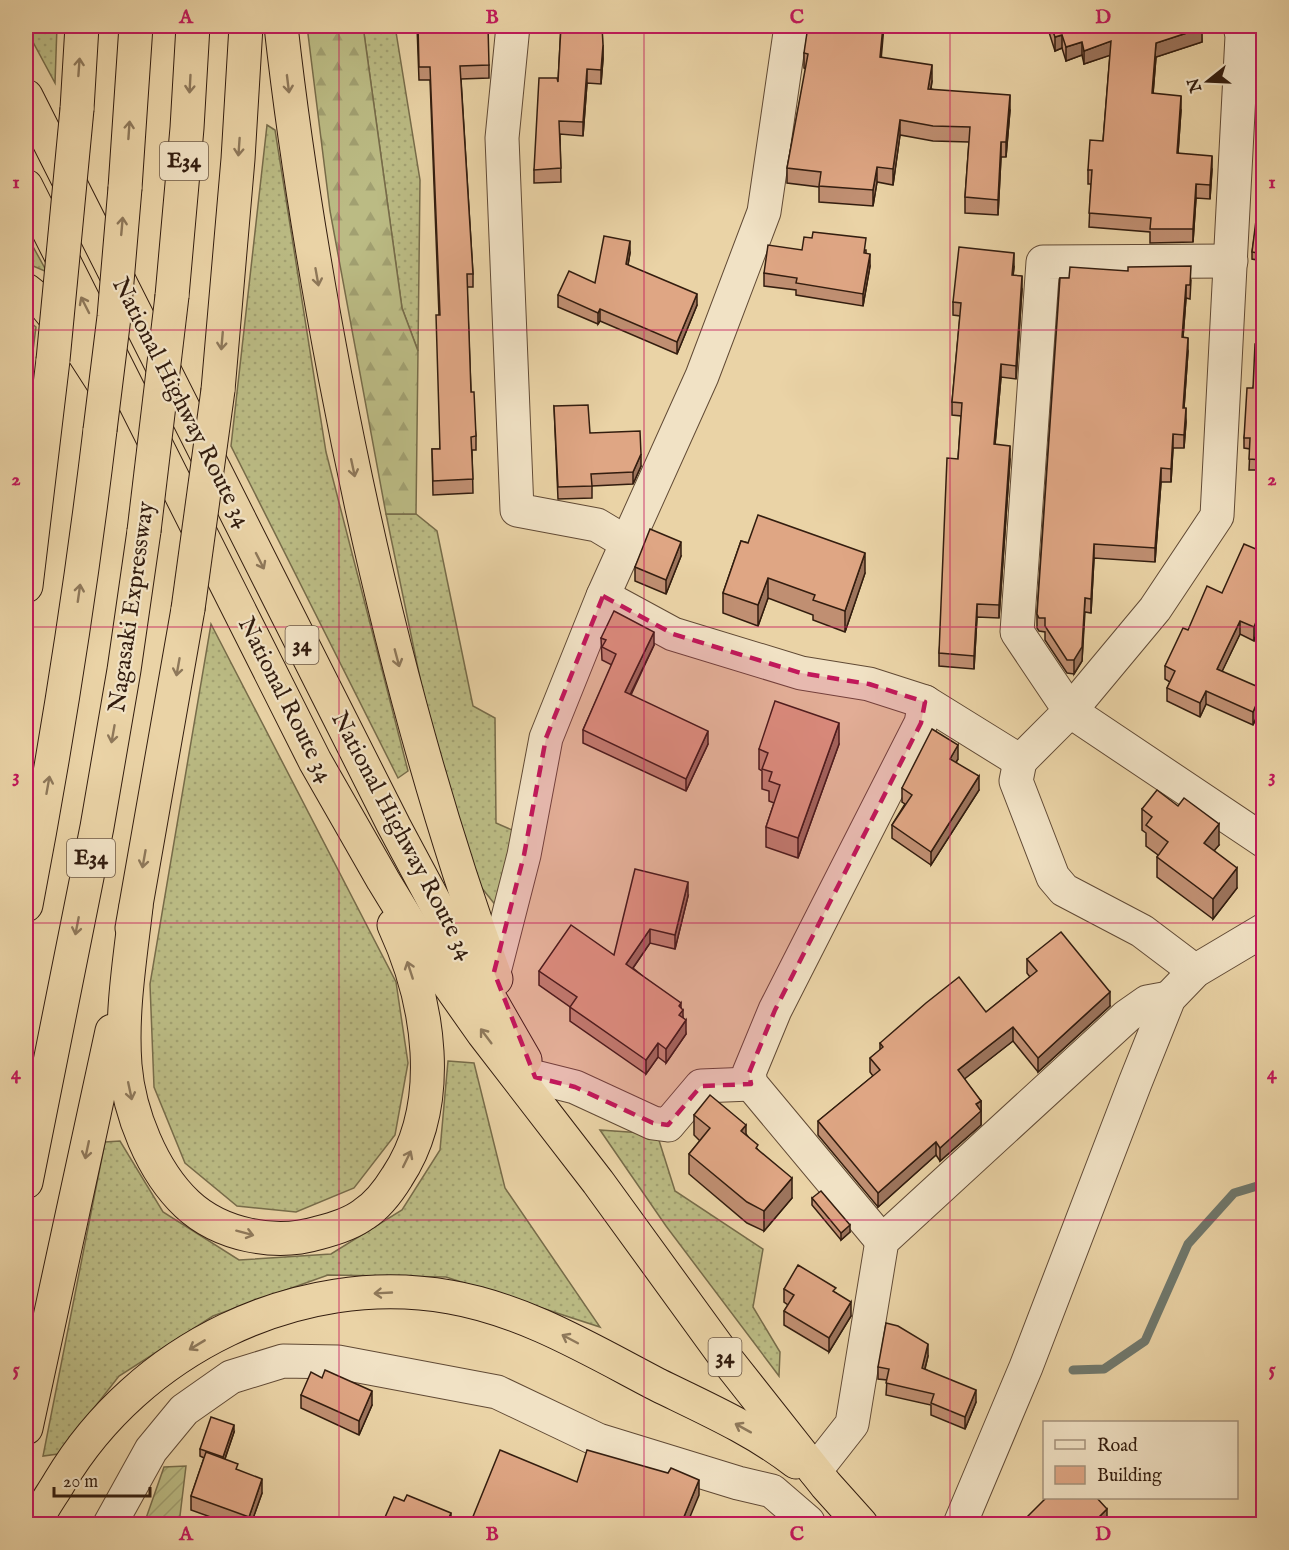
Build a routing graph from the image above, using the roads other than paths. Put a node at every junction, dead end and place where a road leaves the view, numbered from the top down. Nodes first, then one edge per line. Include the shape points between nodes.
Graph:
1 (82, 26) edge
2 (136, 26) edge
3 (193, 26) edge
4 (246, 26) edge
5 (281, 26) edge
6 (513, 26) edge
7 (791, 26) edge
8 (1240, 26) edge
9 (26, 96) edge
10 (26, 186) edge
11 (1231, 261) junction
12 (26, 290) edge
13 (53, 360) junction
14 (26, 443) edge
15 (627, 543) junction
16 (225, 582) junction
17 (26, 586) edge
18 (603, 596) junction
19 (925, 702) junction
20 (1070, 711) junction
21 (315, 761) junction
22 (1020, 761) junction
23 (1263, 841) edge
24 (26, 905) edge
25 (136, 907) junction
26 (1263, 930) edge
27 (1195, 971) junction
28 (494, 972) junction
29 (1169, 998) junction
30 (532, 1071) junction
31 (751, 1084) junction
32 (26, 1182) edge
33 (598, 1182) junction
34 (882, 1241) junction
35 (26, 1428) edge
36 (820, 1478) junction
37 (808, 1522) dead end
38 (35, 1524) edge
39 (110, 1524) edge
40 (861, 1524) edge
41 (960, 1524) edge

13 -> 1 highway, bridge
24 -> 2 highway, E34, bridge via 90,517 114,317
3 -> 32 highway, Nagasaki Expressway / E34, bridge via 172,296 124,670
4 -> 25 highway, bridge via 218,390 188,609
5 -> 28 highway via 316,273 387,621 432,784
6 - 15 street via 502,138 517,510 597,525
7 - 15 street via 764,212 702,376
8 - 11 street
9 -> 30 highway, National Highway Route 34 / 34 via 394,826
16 -> 10 highway, National Route 34 / 34
11 - 20 street via 1216,516 1155,609
11 - 20 street via 1043,262 1017,632
12 - 16 highway via 45,305 81,349
13 - 14 highway
13 - 17 highway
15 - 18 street
16 - 21 highway, National Route 34 / 34
18 - 19 street via 673,634 801,673 869,684
18 - 28 street via 546,738 524,855
19 - 22 street
19 - 31 street via 921,723 775,1010 749,1073
20 - 22 street
20 - 23 street
25 -> 21 highway via 124,1016 125,1067 146,1145 164,1178 188,1205 214,1222 243,1234 276,1240 304,1238 364,1214 388,1192 419,1133 428,1060 424,1023 398,934
33 -> 21 highway, National Route 34 / 34 via 433,962
22 - 27 street via 1016,782 1053,877 1064,890 1142,931
25 -> 35 highway
26 - 27 street
27 - 29 street
28 - 30 highway
29 - 34 street via 1148,1002 1127,1016
29 - 41 street via 1026,1368
30 - 31 street via 653,1123 668,1125 701,1086
30 - 33 highway, National Highway Route 34 / 34
31 - 34 street
33 - 36 highway, National Highway Route 34 / 34
34 - 36 street via 852,1424
36 -> 38 highway via 742,1428 561,1334 507,1311 450,1297 396,1292 344,1295 250,1319 204,1341 160,1369 94,1431
36 - 40 highway, National Highway Route 34 / 34
37 - 39 street via 772,1491 598,1440 497,1392 338,1362 282,1361 231,1377 184,1410 151,1450

